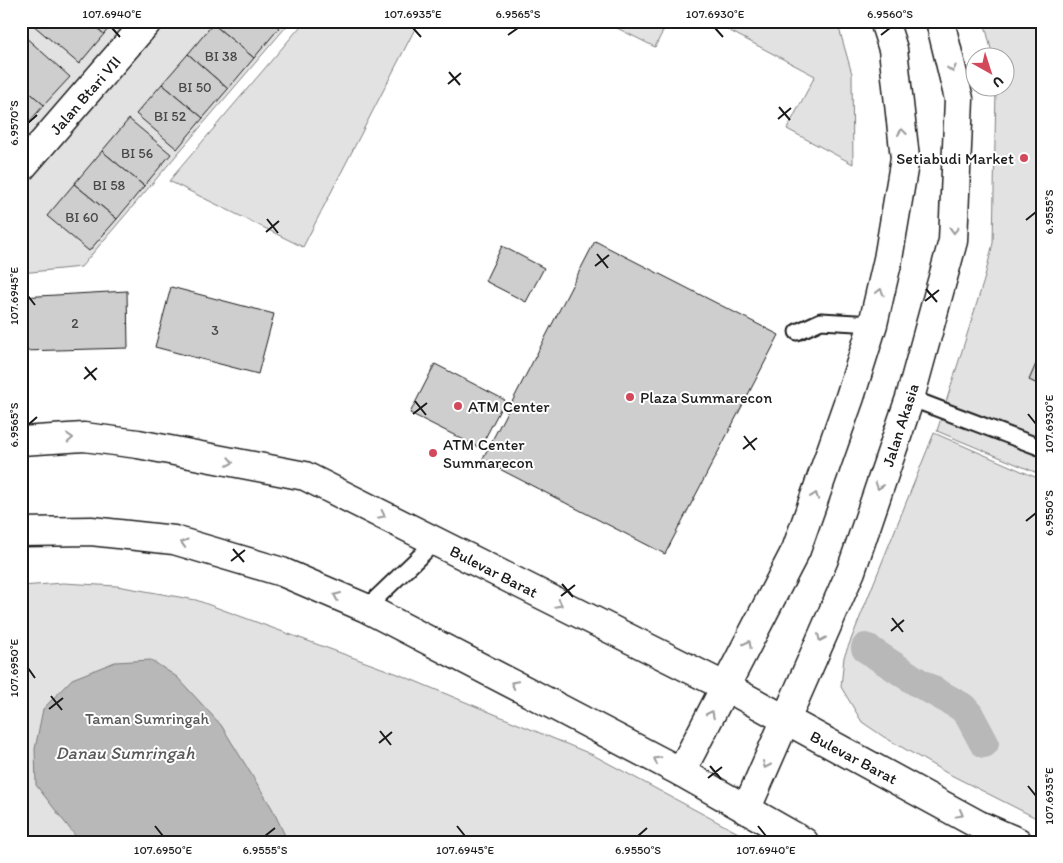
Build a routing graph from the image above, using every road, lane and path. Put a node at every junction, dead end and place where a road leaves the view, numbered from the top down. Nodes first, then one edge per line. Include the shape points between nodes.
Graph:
1 (148, 21) edge
2 (884, 21) edge
3 (940, 21) edge
4 (21, 168) edge
5 (873, 324) junction
6 (797, 332) dead end
7 (910, 398) junction
8 (21, 442) edge
9 (1042, 448) edge
10 (21, 532) edge
11 (436, 541) junction
12 (366, 608) junction
13 (726, 687) junction
14 (785, 720) junction
15 (681, 772) junction
16 (746, 810) junction
17 (804, 842) edge
18 (1018, 842) edge

1 - 4 main road, Jalan Btari VII
5 -> 2 main road via 905,158 893,49
3 -> 7 main road, Jalan Akasia via 960,99 953,241
5 - 6 lane via 821,321
13 -> 5 main road via 796,550
7 - 9 lane
7 -> 14 main road, Jalan Akasia via 851,571
8 -> 11 main road, Bulevar Barat via 84,437 305,476
12 -> 10 main road via 282,572 174,540 91,530
11 - 12 lane
11 -> 13 main road, Bulevar Barat
15 -> 12 main road
13 - 14 main road, Bulevar Barat
15 -> 13 main road
14 -> 16 main road, Jalan Akasia
14 -> 18 main road, Bulevar Barat via 979,825
15 - 16 main road
16 - 17 main road

